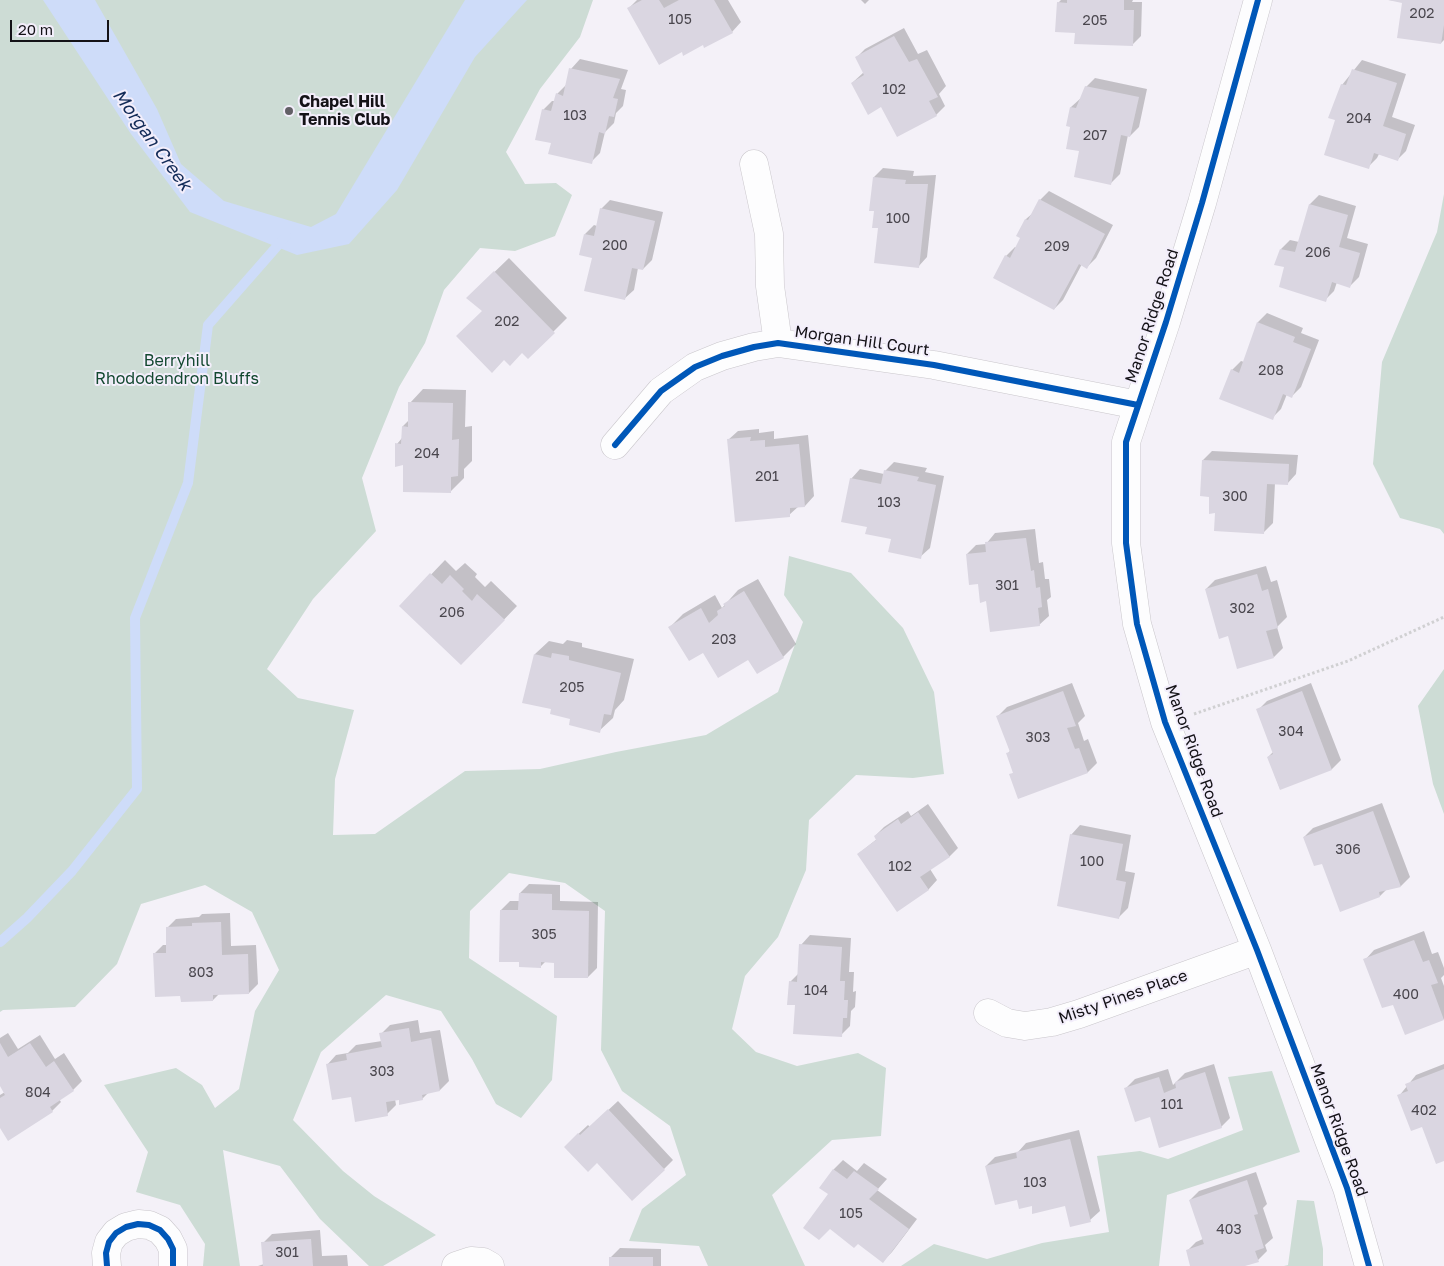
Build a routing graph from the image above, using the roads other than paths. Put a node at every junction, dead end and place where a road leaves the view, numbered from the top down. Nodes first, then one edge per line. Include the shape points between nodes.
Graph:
1 (1258, 0) edge
2 (754, 164) dead end
3 (778, 343) junction
4 (1138, 405) junction
5 (615, 445) dead end
6 (1257, 950) junction
7 (988, 1013) dead end
8 (107, 1266) edge
9 (173, 1266) edge
10 (456, 1266) edge
11 (490, 1266) edge
12 (1369, 1266) edge

1 - 4 street, Manor Ridge Road via 1202,203
2 - 3 street via 769,234 770,286
3 - 4 street, Morgan Hill Court via 934,365
3 - 5 street, Morgan Hill Court via 746,349 695,367 661,391
4 - 6 street, Manor Ridge Road via 1126,442 1126,543 1138,624 1165,722
6 - 7 street, Misty Pines Place via 1052,1022 1025,1026 1007,1023
6 - 12 street, Manor Ridge Road via 1347,1188
8 - 9 street via 109,1242 116,1233 138,1224 160,1230 168,1239 173,1249
10 - 11 street via 471,1261

